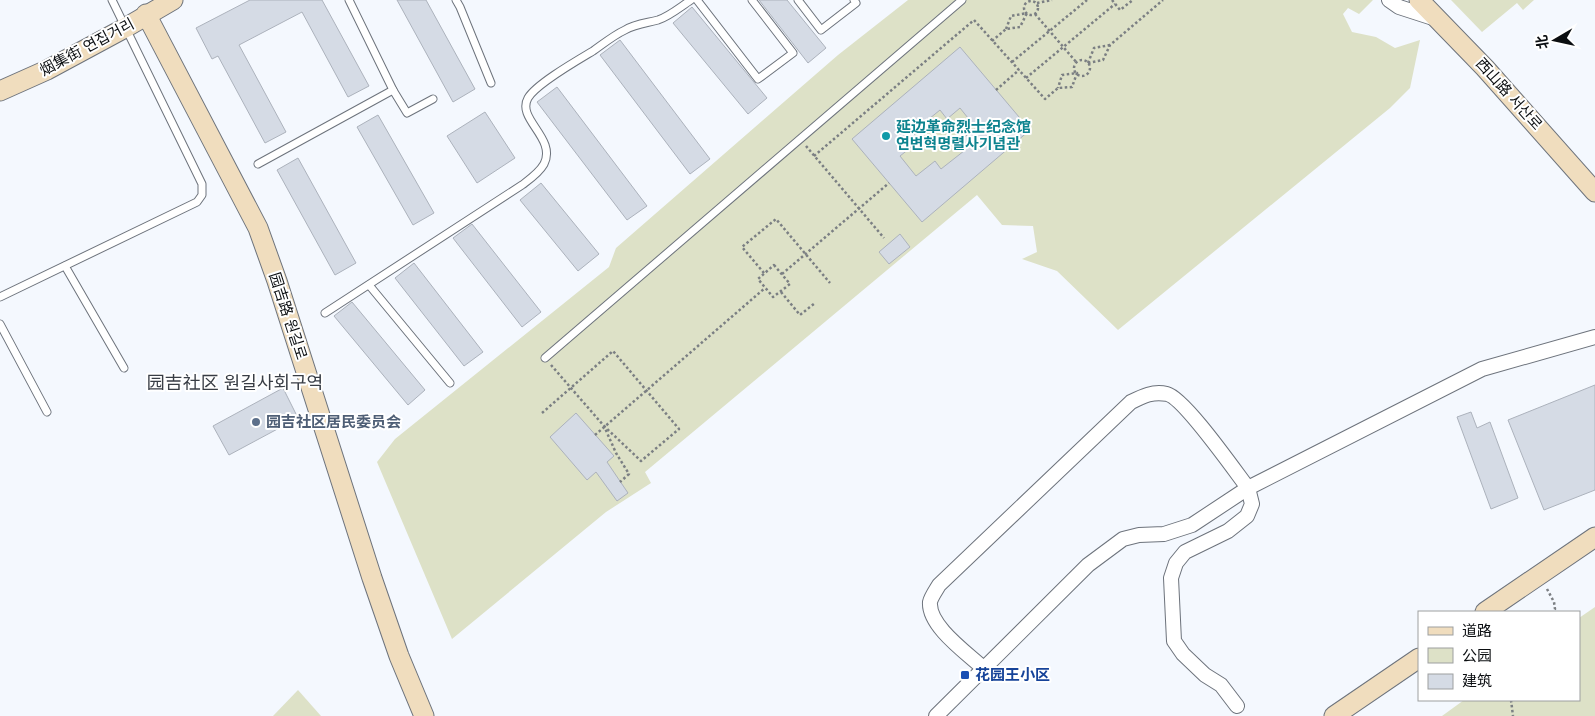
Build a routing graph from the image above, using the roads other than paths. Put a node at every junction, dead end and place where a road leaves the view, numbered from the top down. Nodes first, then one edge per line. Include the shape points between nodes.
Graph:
1 (112, 0) edge
2 (173, 0) edge
3 (349, 0) edge
4 (456, 0) edge
5 (691, 0) edge
6 (697, 0) edge
7 (752, 0) edge
8 (798, 0) edge
9 (854, 0) edge
10 (962, 0) edge
11 (1389, 0) edge
12 (1419, 0) edge
13 (1428, 0) edge
14 (146, 14) junction
15 (1439, 20) junction
16 (125, 28) junction
17 (491, 83) dead end
18 (393, 90) junction
19 (0, 91) edge
20 (433, 100) dead end
21 (258, 164) dead end
22 (1595, 192) edge
23 (65, 266) junction
24 (369, 284) junction
25 (0, 297) edge
26 (325, 313) dead end
27 (0, 324) edge
28 (1595, 337) edge
29 (545, 358) road end
30 (124, 368) dead end
31 (450, 383) dead end
32 (48, 412) dead end
33 (1248, 488) junction
34 (1595, 537) edge
35 (1486, 611) edge
36 (1418, 659) edge
37 (983, 668) junction
38 (1237, 706) dead end
39 (424, 716) edge
40 (936, 716) edge
41 (1334, 716) edge

1 - 16 lane
2 - 14 street, 烟集街 연집거리
3 - 18 lane
4 - 17 lane
5 - 24 lane via 670,15 624,30 544,83 529,97 525,106 544,140 544,165 522,185
6 - 7 lane via 758,80 793,53
8 - 9 lane via 821,30 856,3
10 - 29 lane
11 - 15 street via 1399,8
12 - 15 street, 西山路 서산로
13 - 15 street
14 - 16 street, 烟集街 연집거리
14 - 39 street, 园吉路 원길로 via 258,228 372,578
15 - 22 street, 西山路 서산로
16 - 19 street, 烟集街 연집거리
16 - 23 lane via 202,184 202,196 197,202
18 - 20 lane via 407,113
18 - 21 lane
23 - 25 lane
23 - 30 lane
24 - 26 lane
24 - 31 lane
27 - 32 lane
28 - 33 street via 1482,369
33 - 37 street via 1192,525 1164,534 1123,539 1088,565
33 - 37 street via 1186,407 1169,394 1148,394 1131,402 939,585 930,601 931,614 939,628
33 - 38 street via 1252,504 1247,516 1228,531 1185,552 1176,563 1172,578 1174,641 1205,675 1221,685
34 - 35 street
36 - 41 street
37 - 40 street

